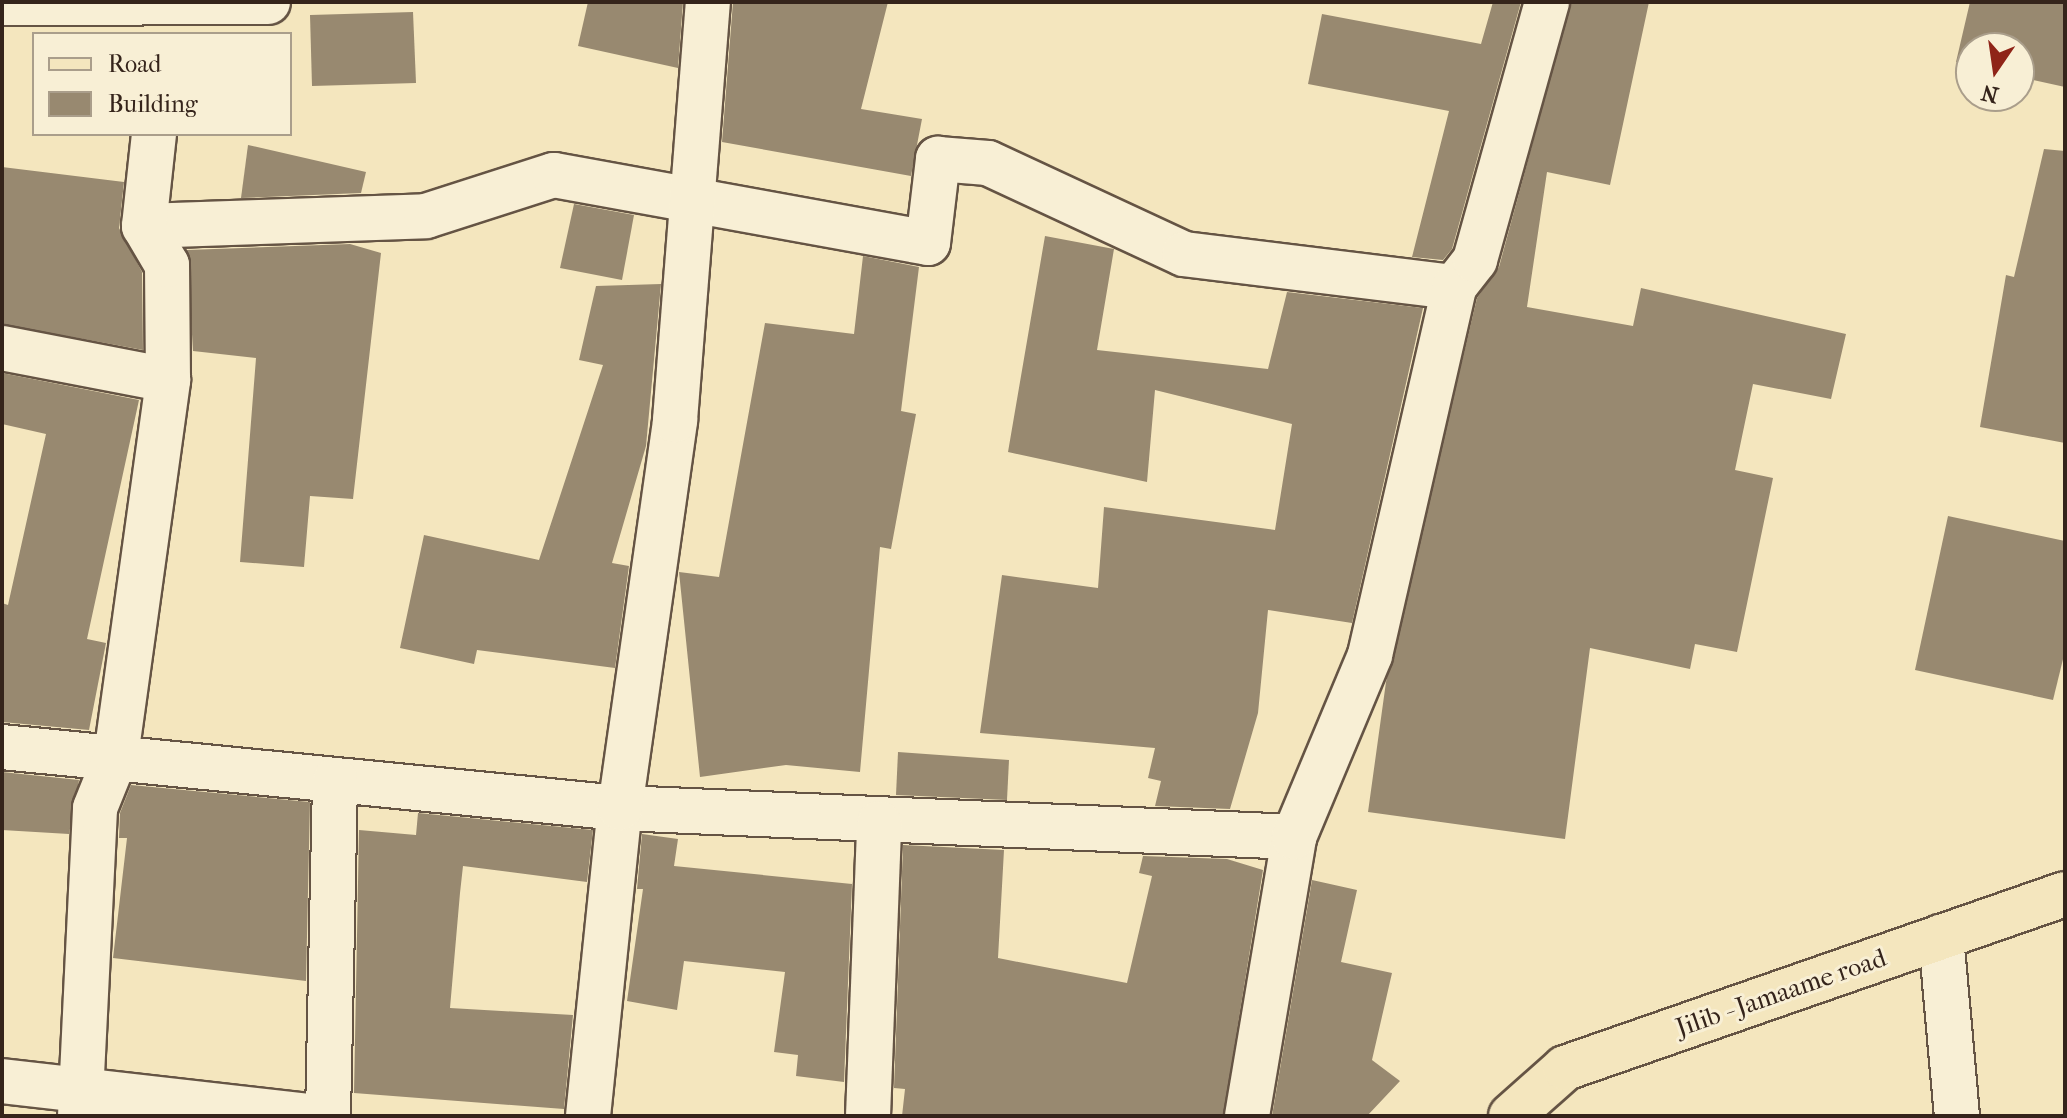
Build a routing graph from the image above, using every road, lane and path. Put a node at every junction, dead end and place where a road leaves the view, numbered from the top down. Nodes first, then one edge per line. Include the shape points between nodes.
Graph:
1 (268, 2) edge
2 (708, 2) edge
3 (1547, 2) edge
4 (2, 3) edge
5 (164, 13) edge
6 (154, 136) edge
7 (696, 205) junction
8 (144, 226) junction
9 (1454, 287) junction
10 (2, 348) edge
11 (168, 380) junction
12 (2, 747) edge
13 (116, 756) junction
14 (335, 780) junction
15 (620, 808) junction
16 (879, 823) junction
17 (1294, 837) junction
18 (2065, 894) edge
19 (1941, 937) junction
20 (2, 1081) edge
21 (81, 1100) edge
22 (310, 1116) edge
23 (328, 1116) edge
24 (588, 1116) edge
25 (868, 1116) edge
26 (1247, 1116) edge
27 (1511, 1116) edge
28 (1957, 1116) edge

1 - 5 street
2 - 7 street
3 - 9 street via 1475,260
4 - 5 street
6 - 8 street
7 - 8 street via 554,175 426,216
7 - 9 street via 928,243 938,159 988,163 1184,254
7 - 15 street via 675,420
8 - 11 street via 167,265
9 - 17 street via 1370,655
10 - 11 street
11 - 13 street
12 - 13 street
13 - 14 street
13 - 21 street via 95,808
14 - 15 street
14 - 23 street
15 - 16 street
15 - 24 street
16 - 17 street
16 - 25 street
17 - 26 street
18 - 19 main road, Jilib - Jamaame road
19 - 27 main road, Jilib - Jamaame road via 1565,1068
19 - 28 street
20 - 21 street
21 - 22 street

